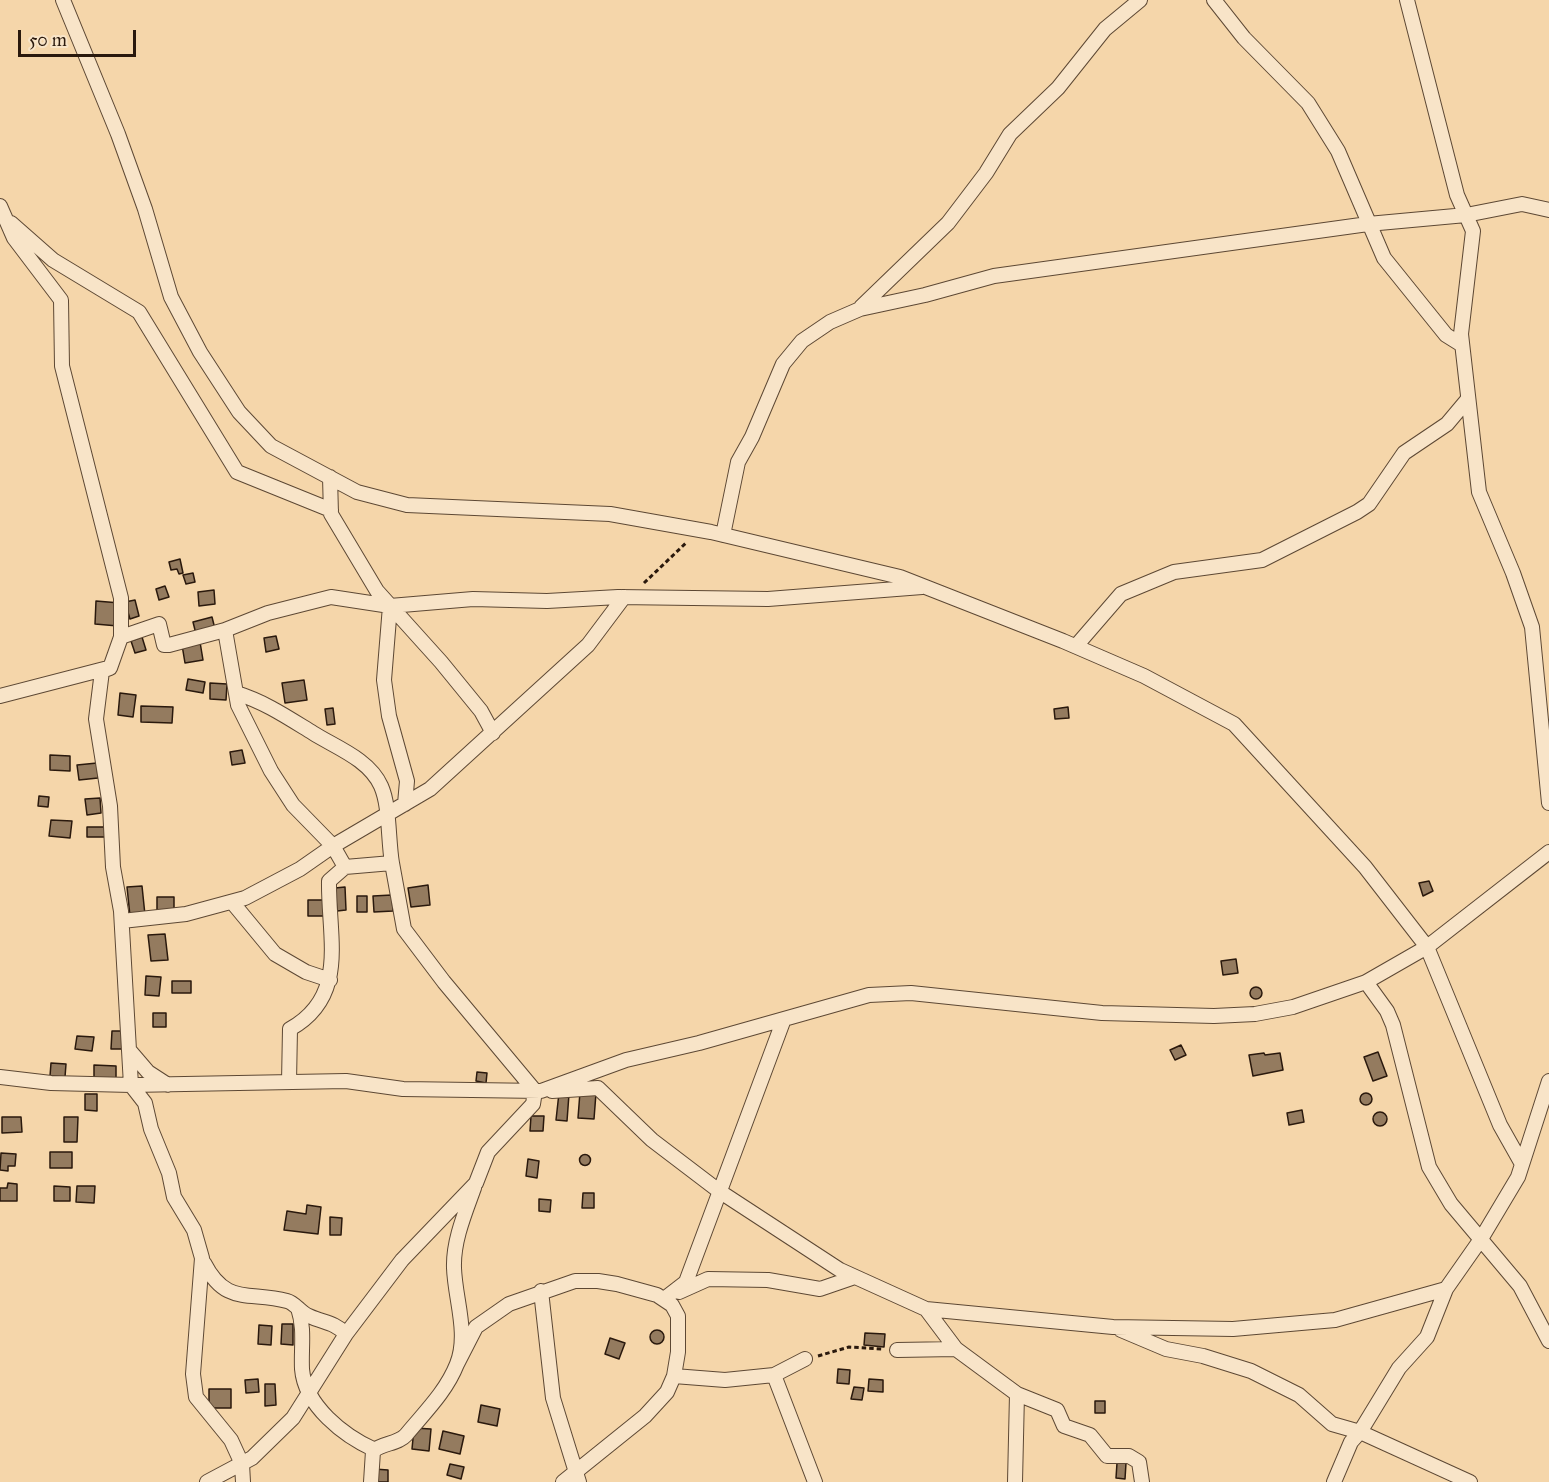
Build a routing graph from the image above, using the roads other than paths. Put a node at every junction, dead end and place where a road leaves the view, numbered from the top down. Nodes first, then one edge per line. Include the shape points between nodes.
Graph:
1 (63, 0) edge
2 (1140, 0) edge
3 (1214, 0) edge
4 (1407, 0) edge
5 (0, 206) edge
6 (1549, 210) edge
7 (1466, 215) junction
8 (8, 221) junction
9 (1368, 224) junction
10 (860, 309) junction
11 (1462, 345) junction
12 (1468, 399) junction
13 (330, 477) junction
14 (331, 510) junction
15 (723, 535) junction
16 (927, 587) junction
17 (630, 597) junction
18 (390, 606) junction
19 (225, 630) junction
20 (121, 637) junction
21 (1076, 646) junction
22 (110, 668) junction
23 (236, 693) junction
24 (0, 696) edge
25 (493, 733) junction
26 (1549, 803) edge
27 (405, 804) junction
28 (386, 816) junction
29 (333, 846) junction
30 (1549, 852) edge
31 (392, 863) junction
32 (345, 867) junction
33 (232, 902) junction
34 (122, 921) junction
35 (1427, 947) junction
36 (330, 980) junction
37 (1366, 982) junction
38 (784, 1019) junction
39 (130, 1051) junction
40 (0, 1077) edge
41 (1549, 1081) edge
42 (289, 1082) junction
43 (131, 1085) junction
44 (168, 1085) junction
45 (538, 1091) junction
46 (1522, 1164) junction
47 (476, 1183) junction
48 (719, 1191) junction
49 (1481, 1239) junction
50 (202, 1258) junction
51 (855, 1276) junction
52 (1446, 1289) junction
53 (541, 1291) junction
54 (664, 1299) junction
55 (298, 1308) junction
56 (926, 1309) junction
57 (1113, 1327) junction
58 (346, 1334) junction
59 (1549, 1341) edge
60 (956, 1349) junction
61 (897, 1350) road end
62 (805, 1359) road end
63 (457, 1364) junction
64 (774, 1375) junction
65 (674, 1376) junction
66 (310, 1394) junction
67 (1017, 1394) junction
68 (1360, 1432) junction
69 (375, 1450) junction
70 (242, 1464) junction
71 (578, 1476) edge
72 (207, 1482) edge
73 (243, 1482) edge
74 (371, 1482) edge
75 (563, 1482) edge
76 (815, 1482) edge
77 (1015, 1482) edge
78 (1142, 1482) edge
79 (1334, 1482) edge
80 (1470, 1482) edge

1 - 13 street via 122,145 171,297 200,352 239,412 271,446
2 - 10 street via 1105,29 1058,88 1010,134 948,223
3 - 9 street via 1244,38 1301,94 1319,119 1338,151
4 - 7 street via 1457,195
5 - 8 street
6 - 7 street via 1522,204
7 - 9 street
7 - 11 street via 1474,241
8 - 14 street via 53,260 139,312 237,472
8 - 20 street via 14,238 61,300 62,366 121,598
9 - 10 street via 994,276
9 - 11 street via 1397,275 1446,335
10 - 15 street via 830,322 802,341 783,364 738,462
11 - 12 street
12 - 21 street via 1447,424 1404,453 1369,504 1357,512 1262,560 1174,572 1121,594
12 - 26 street via 1482,504 1532,627
13 - 14 street
13 - 15 street via 357,492 407,505 610,513
14 - 18 street via 371,581
15 - 16 street via 900,577
16 - 17 street via 756,599
16 - 21 street
17 - 18 street via 547,601 473,598
17 - 25 street via 588,645
18 - 19 street via 331,597 268,613
18 - 25 street via 481,711
18 - 27 street via 384,680 389,716 407,781
19 - 20 street via 164,645 159,624
19 - 23 street
20 - 22 street
21 - 35 street via 1144,676 1234,724 1365,867
22 - 24 street
22 - 34 street via 102,671 96,718
23 - 28 street via 261,700 336,744 365,766 381,785
23 - 29 street via 238,705 271,771 293,806
25 - 27 street via 430,789
27 - 28 street
28 - 29 street
28 - 31 street
29 - 32 street
29 - 33 street via 300,869
30 - 35 street
31 - 32 street
31 - 45 street via 404,928 444,982
32 - 36 street via 329,881 333,963
33 - 34 street via 168,918
33 - 36 street via 274,954
34 - 39 street
35 - 37 street
35 - 46 street via 1500,1125
36 - 42 street via 319,1004 290,1029
37 - 38 street via 1293,1007 1255,1014 1102,1013 911,993 868,995
37 - 49 street via 1393,1025 1429,1167 1451,1204
38 - 45 street via 626,1060
38 - 48 street
39 - 43 street
39 - 44 street via 148,1072
40 - 43 street
41 - 46 street
42 - 44 street
42 - 45 street via 346,1081 403,1089
43 - 44 street
43 - 50 street via 145,1102 174,1197 194,1230
45 - 47 street via 533,1104 488,1152
45 - 48 street via 598,1088 652,1140
46 - 49 street
47 - 58 street via 402,1260
47 - 63 street via 456,1246 454,1267 461,1333
48 - 51 street
48 - 54 street via 686,1282
49 - 52 street
49 - 59 street via 1520,1286
50 - 55 street via 220,1286 238,1295 290,1302
50 - 70 street via 194,1391 202,1407 225,1431
51 - 54 street via 820,1289 768,1280 708,1279
51 - 56 street
52 - 57 street via 1335,1320 1233,1329
52 - 68 street via 1427,1337 1399,1368
53 - 54 street via 575,1281 598,1281
53 - 63 street via 509,1304 476,1327
53 - 71 street via 553,1398
54 - 65 street via 678,1316
55 - 58 street via 309,1316 334,1323
55 - 66 street via 303,1324 303,1373
56 - 57 street
56 - 60 street
57 - 68 street via 1166,1349 1251,1371 1299,1395 1332,1424
58 - 66 street
60 - 61 street
60 - 67 street
62 - 64 street
63 - 69 street via 436,1400 406,1434
64 - 65 street via 725,1380
64 - 76 street
65 - 71 street via 667,1392 645,1416
66 - 69 street via 344,1433
66 - 70 street via 293,1418
67 - 77 street
67 - 78 street via 1057,1410 1064,1426 1090,1435 1107,1456 1129,1456 1138,1462
68 - 79 street via 1351,1442
68 - 80 street
69 - 74 street
70 - 72 street
70 - 73 street
71 - 75 street

